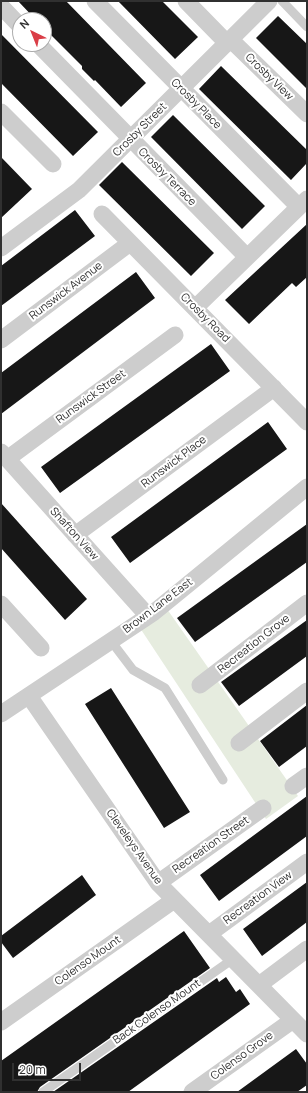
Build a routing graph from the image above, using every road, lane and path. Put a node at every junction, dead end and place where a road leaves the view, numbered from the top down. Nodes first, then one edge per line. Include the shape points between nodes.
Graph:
1 (95, 1) edge
2 (186, 1) edge
3 (269, 1) edge
4 (282, 1) edge
5 (1, 6) edge
6 (12, 18) edge
7 (307, 27) edge
8 (229, 41) junction
9 (46, 52) edge
10 (181, 89) junction
11 (1, 112) edge
12 (307, 114) edge
13 (130, 139) junction
14 (54, 164) dead end
15 (303, 203) edge
16 (102, 214) dead end
17 (4, 242) edge
18 (130, 243) junction
19 (247, 257) junction
20 (195, 308) junction
21 (175, 335) dead end
22 (1, 340) edge
23 (274, 388) junction
24 (307, 422) edge
25 (4, 455) edge
26 (307, 486) edge
27 (75, 535) junction
28 (307, 602) edge
29 (1, 604) edge
30 (148, 616) junction
31 (110, 641) junction
32 (41, 648) dead end
33 (200, 685) dead end
34 (307, 691) edge
35 (29, 696) junction
36 (1, 714) edge
37 (239, 743) dead end
38 (307, 776) edge
39 (223, 780) dead end
40 (293, 786) dead end
41 (263, 808) dead end
42 (307, 862) edge
43 (158, 883) junction
44 (174, 900) junction
45 (209, 934) junction
46 (307, 949) edge
47 (232, 959) junction
48 (259, 985) junction
49 (293, 1020) junction
50 (1, 1022) edge
51 (307, 1034) edge
52 (43, 1092) edge
53 (192, 1092) edge

1 - 10 street, Crosby Place
2 - 8 street, Crosby View
3 - 8 street, Crosby Street
4 - 7 lane
5 - 6 street
8 - 10 street, Crosby Street
8 - 12 street, Crosby View
9 - 13 street, Crosby Terrace
10 - 13 street, Crosby Street
10 - 15 street, Crosby Place
11 - 14 street
13 - 17 street, Crosby Street via 79,190
13 - 19 street, Crosby Terrace
15 - 19 street
16 - 18 street, Crosby Road
18 - 20 street, Crosby Road
18 - 22 street, Runswick Avenue
19 - 20 street
20 - 23 street, Crosby Road
21 - 25 street, Runswick Street
23 - 24 street, Crosby Road
23 - 27 street, Runswick Place
25 - 27 street, Shafton View
26 - 30 street, Brown Lane East
27 - 30 street, Shafton View
28 - 33 street, Recreation Grove
29 - 32 street
30 - 31 street, Brown Lane East
31 - 35 street, Brown Lane East
31 - 39 lane via 133,670 165,688
34 - 37 street
35 - 36 street, Brown Lane East
35 - 43 street, Cleveleys Avenue
38 - 40 street
41 - 43 street, Recreation Street
42 - 45 street, Recreation View
43 - 44 street, Cleveleys Avenue
44 - 45 street, Cleveleys Avenue
44 - 50 street, Colenso Mount
45 - 47 street, Cleveleys Avenue
46 - 48 street
47 - 48 street, Cleveleys Avenue
47 - 52 lane, Back Colenso Mount
48 - 49 street, Cleveleys Avenue
49 - 51 street, Cleveleys Avenue
49 - 53 street, Colenso Grove

